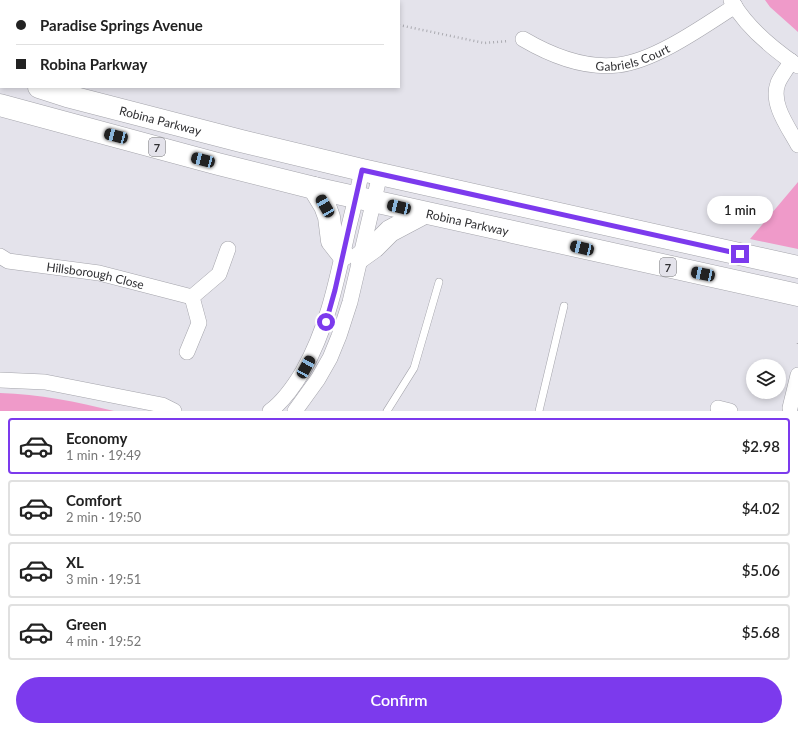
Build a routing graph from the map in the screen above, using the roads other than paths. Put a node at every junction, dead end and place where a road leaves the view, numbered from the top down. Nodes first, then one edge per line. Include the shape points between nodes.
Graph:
1 (733, 3) edge
2 (523, 39) road end
3 (794, 64) edge
4 (42, 88) edge
5 (0, 105) edge
6 (798, 145) edge
7 (371, 172) junction
8 (314, 188) junction
9 (364, 199) junction
10 (424, 213) junction
11 (228, 249) dead end
12 (0, 256) edge
13 (352, 256) junction
14 (798, 267) edge
15 (439, 282) dead end
16 (798, 296) edge
17 (192, 297) junction
18 (564, 306) dead end
19 (188, 352) dead end
20 (798, 375) edge
21 (0, 380) edge
22 (787, 410) edge
23 (174, 411) edge
24 (270, 411) edge
25 (295, 411) edge
26 (387, 411) edge
27 (539, 411) edge

1 - 2 street, Gabriels Court via 696,31 662,50 638,61 619,65 581,63 553,55
1 - 3 street via 760,36
3 - 6 street via 778,84 777,102
4 - 7 main road, Robina Parkway / 7 via 241,141
5 - 8 main road, Robina Parkway / 7
7 - 9 street
7 - 14 main road, Robina Parkway / 7
8 - 9 main road, Robina Parkway / 7
8 - 13 main road via 325,206 332,241
9 - 10 main road, Robina Parkway / 7
9 - 13 street
10 - 13 main road via 390,231 374,247
10 - 16 main road, Robina Parkway / 7
11 - 17 street via 219,274
12 - 17 street, Hillsborough Close via 8,261 99,273
13 - 24 street via 315,349 295,384 284,399
13 - 25 street via 350,302 339,336 318,379
15 - 26 lane via 414,368
17 - 19 street via 199,324
18 - 27 lane
20 - 22 street
21 - 23 street via 45,382 162,406

